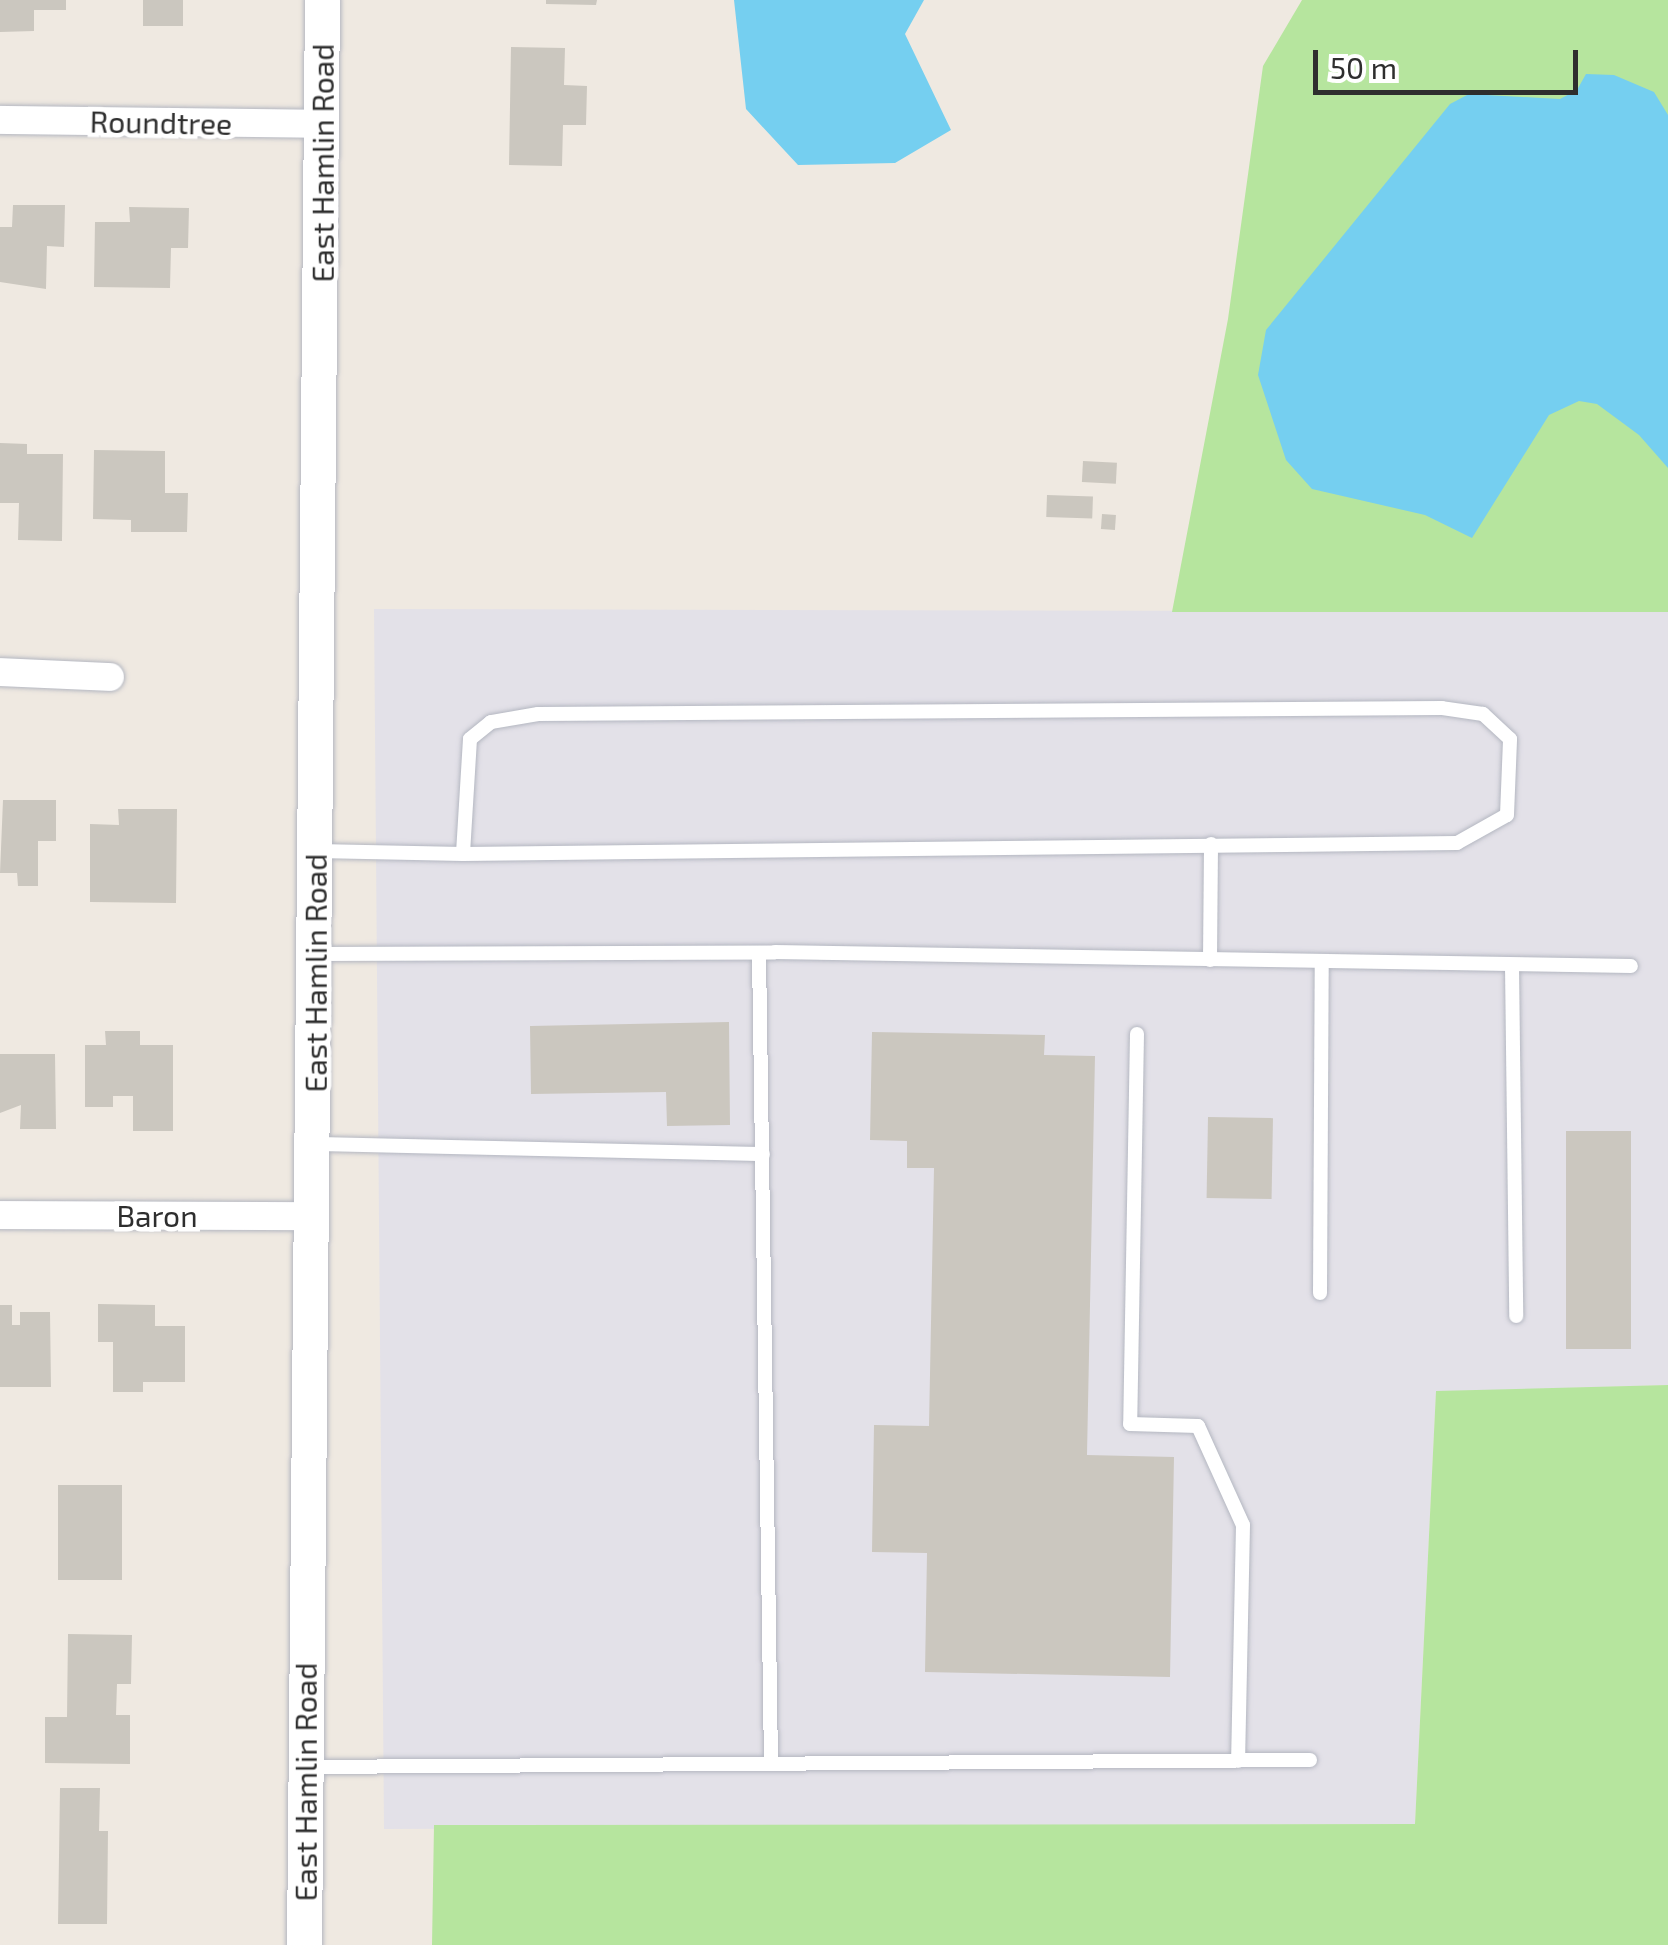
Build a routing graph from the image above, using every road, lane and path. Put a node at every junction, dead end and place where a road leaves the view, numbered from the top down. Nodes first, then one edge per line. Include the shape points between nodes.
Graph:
1 (322, 0) edge
2 (0, 120) edge
3 (322, 124) junction
4 (0, 672) edge
5 (110, 676) dead end
6 (1211, 844) junction
7 (316, 852) junction
8 (463, 854) junction
9 (759, 953) junction
10 (316, 954) junction
11 (1210, 960) junction
12 (1322, 962) junction
13 (1512, 966) junction
14 (1631, 966) dead end
15 (1137, 1034) dead end
16 (314, 1144) junction
17 (763, 1154) junction
18 (0, 1215) edge
19 (313, 1216) junction
20 (1320, 1293) dead end
21 (1516, 1316) dead end
22 (1238, 1760) junction
23 (1310, 1760) dead end
24 (772, 1764) junction
25 (304, 1768) junction
26 (304, 1945) edge

1 - 3 street, East Hamlin Road
2 - 3 street, Roundtree
3 - 7 street, East Hamlin Road
4 - 5 street
6 - 8 lane
6 - 8 lane via 1457,843 1508,815 1510,740 1483,714 1442,708 538,714 491,722 470,739
6 - 11 lane
7 - 8 lane
7 - 10 street, East Hamlin Road
9 - 10 lane
9 - 11 lane
9 - 17 lane
10 - 16 street, East Hamlin Road
11 - 12 lane
12 - 13 lane
12 - 20 lane
13 - 14 lane
13 - 21 lane
15 - 22 lane via 1130,1424 1198,1426 1243,1524
16 - 17 lane
16 - 19 street, East Hamlin Road
17 - 24 lane
18 - 19 street, Baron
19 - 25 street, East Hamlin Road
22 - 23 lane
22 - 24 lane
24 - 25 lane
25 - 26 street, East Hamlin Road

